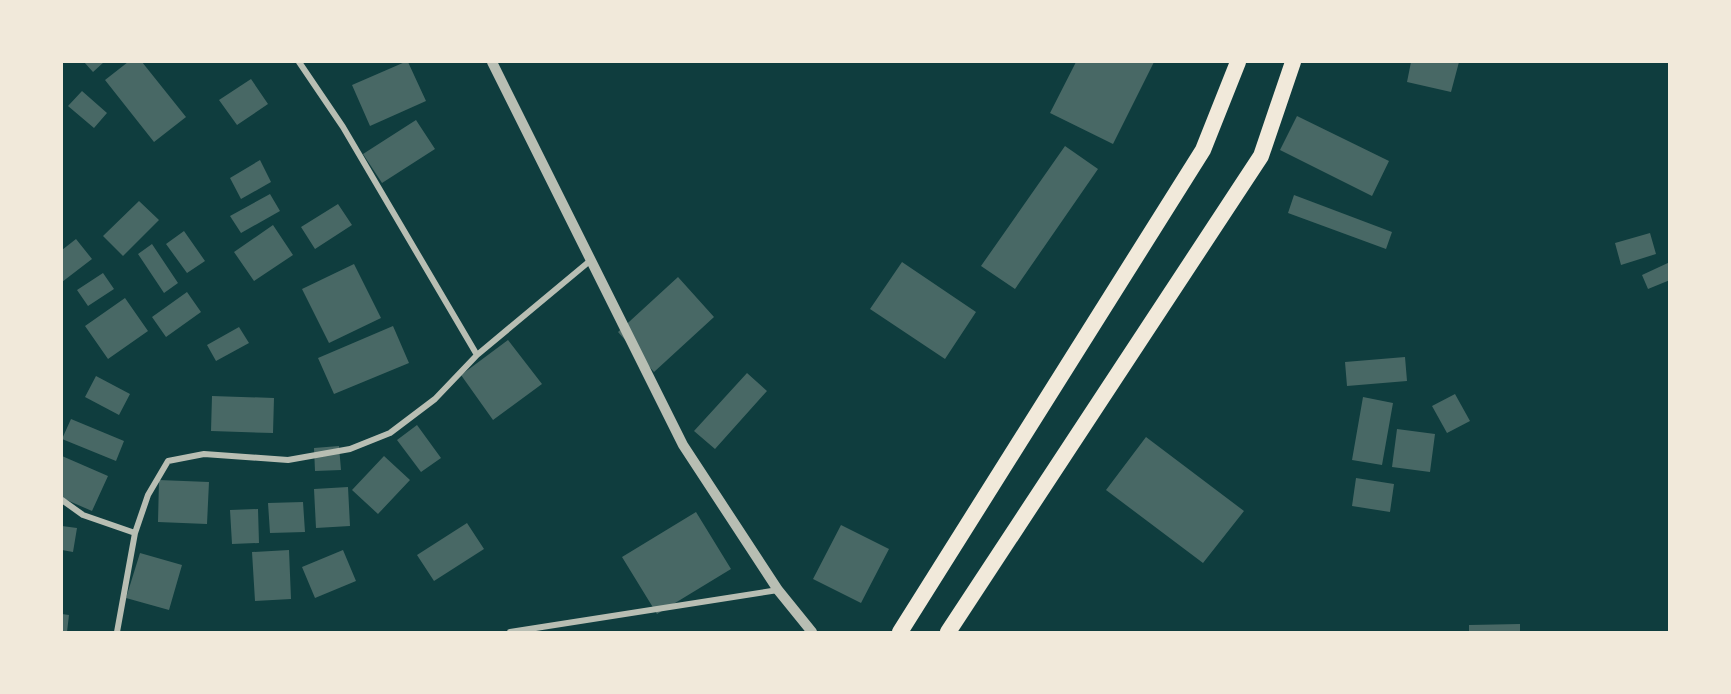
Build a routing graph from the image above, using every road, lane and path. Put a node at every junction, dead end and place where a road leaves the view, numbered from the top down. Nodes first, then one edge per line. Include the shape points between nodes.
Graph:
1 (299, 62) edge
2 (492, 62) edge
3 (1238, 62) edge
4 (1293, 62) edge
5 (591, 260) junction
6 (477, 355) junction
7 (62, 500) edge
8 (135, 532) junction
9 (778, 590) junction
10 (117, 633) edge
11 (510, 633) edge
12 (812, 633) edge
13 (900, 633) edge
14 (948, 633) edge

1 - 6 street via 343,127
2 - 5 street
3 - 13 highway via 1203,150
4 - 14 highway via 1260,156
5 - 6 street
5 - 9 street via 682,445
6 - 8 street via 435,399 390,433 350,449 288,460 204,454 168,461 148,495
7 - 8 street via 82,514
8 - 10 street
9 - 11 street
9 - 12 street

